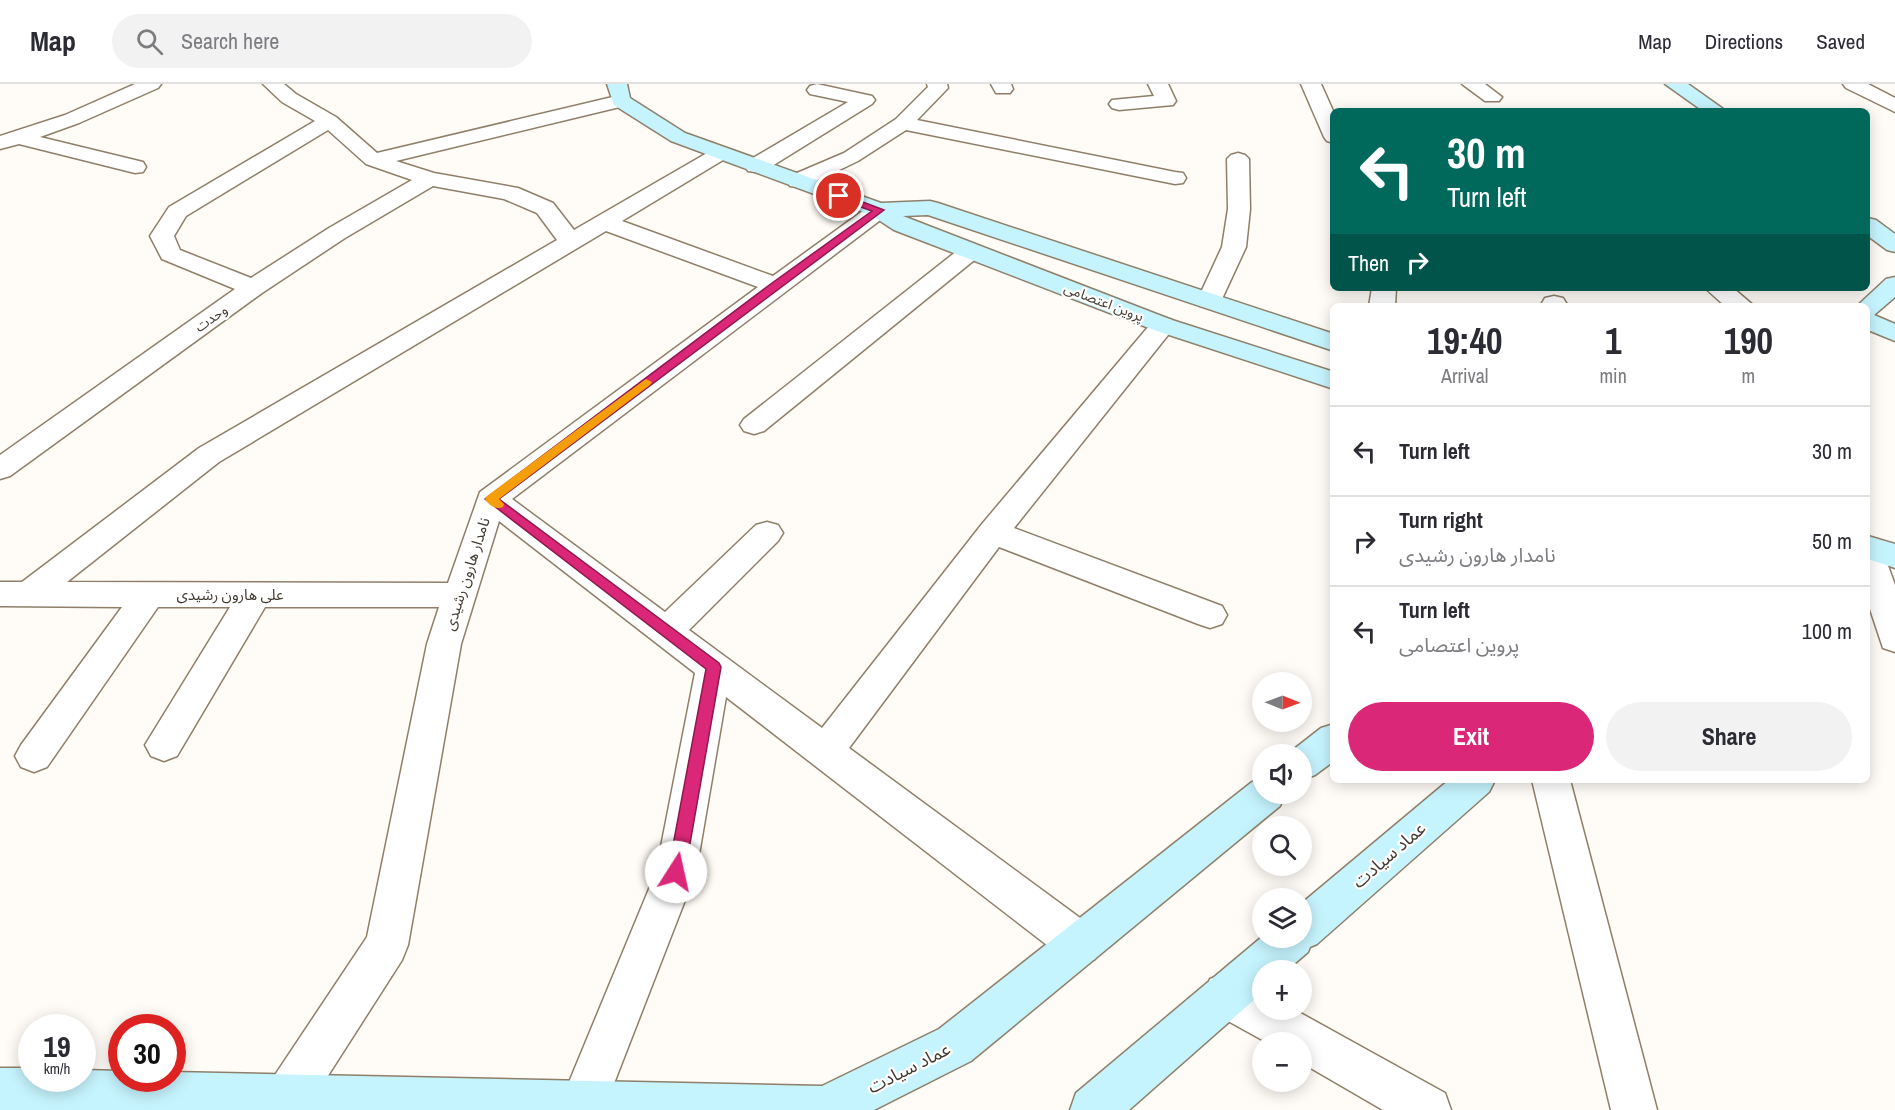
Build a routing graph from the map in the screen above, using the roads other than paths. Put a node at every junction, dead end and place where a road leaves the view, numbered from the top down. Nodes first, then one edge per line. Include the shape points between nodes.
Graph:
1 (151, 84) edge
2 (273, 84) edge
3 (937, 84) edge
4 (1158, 84) edge
5 (1311, 84) edge
6 (1472, 84) edge
7 (1675, 84) edge
8 (1853, 84) edge
9 (817, 90) dead end
10 (619, 92) edge
11 (1492, 97) dead end
12 (1119, 104) dead end
13 (1895, 106) edge
14 (1711, 108) edge
15 (329, 121) junction
16 (903, 123) junction
17 (1330, 129) edge
18 (9, 140) edge
19 (721, 153) junction
20 (1238, 159) dead end
21 (373, 160) junction
22 (756, 166) junction
23 (135, 167) dead end
24 (1175, 178) dead end
25 (430, 179) junction
26 (798, 181) junction
27 (879, 210) junction
28 (604, 222) junction
29 (1870, 226) edge
30 (571, 242) junction
31 (1895, 245) edge
32 (970, 252) junction
33 (1895, 284) edge
34 (776, 285) junction
35 (253, 288) junction
36 (1721, 291) edge
37 (1209, 301) junction
38 (1737, 303) edge
39 (1870, 307) edge
40 (1870, 322) edge
41 (1163, 325) junction
42 (1895, 333) edge
43 (1330, 342) edge
44 (1330, 380) edge
45 (754, 425) dead end
46 (0, 469) edge
47 (491, 499) junction
48 (993, 532) junction
49 (767, 533) dead end
50 (1895, 542) edge
51 (1870, 548) edge
52 (1870, 549) edge
53 (1870, 555) edge
54 (1895, 556) edge
55 (15, 594) edge
56 (149, 594) junction
57 (255, 595) junction
58 (460, 595) junction
59 (1210, 615) dead end
60 (667, 631) junction
61 (1895, 639) edge
62 (714, 667) junction
63 (1330, 742) edge
64 (164, 745) dead end
65 (825, 751) junction
66 (34, 756) dead end
67 (1312, 756) edge
68 (1473, 783) edge
69 (1552, 783) edge
70 (1254, 804) edge
71 (1312, 921) edge
72 (1080, 944) junction
73 (1281, 948) edge
74 (1226, 995) junction
75 (0, 1091) edge
76 (287, 1097) junction
77 (583, 1104) junction
78 (1093, 1110) edge
79 (1428, 1110) edge
80 (1634, 1110) edge

1 - 18 street via 72,119
2 - 15 street
3 - 16 street via 938,88
4 - 12 street via 1166,101
5 - 17 street
6 - 11 street
7 - 14 street
8 - 13 street
9 - 22 street via 866,100
10 - 19 street, پروین اعتصامی via 678,137
10 - 21 street
15 - 21 street
15 - 35 street via 177,212 162,236 170,254
16 - 24 street
16 - 26 street via 851,157
18 - 23 street
19 - 22 street, پروین اعتصامی
19 - 28 street
20 - 37 street via 1239,209 1234,247
21 - 25 street
22 - 26 street, پروین اعتصامی
25 - 30 street via 519,196 545,208
25 - 35 street, وحدت
26 - 27 street, پروین اعتصامی
27 - 32 street, پروین اعتصامی via 902,225
27 - 34 street, نامدار هارون رشیدی
27 - 37 street, پروین اعتصامی via 930,207
28 - 30 street
28 - 34 street
29 - 31 street
30 - 55 street via 209,455
32 - 41 street, پروین اعتصامی
32 - 45 street
33 - 39 street
34 - 47 street, نامدار هارون رشیدی
35 - 46 street, وحدت
36 - 38 street
37 - 43 street, پروین اعتصامی
40 - 42 street
41 - 44 street, پروین اعتصامی
41 - 48 street
47 - 58 street, نامدار هارون رشیدی
47 - 60 street
48 - 59 street
48 - 65 street
49 - 60 street
50 - 51 street
52 - 54 street
53 - 61 street
55 - 56 street, علی هارون رشیدی
56 - 57 street, علی هارون رشیدی
56 - 66 street
57 - 58 street, علی هارون رشیدی
57 - 64 street
58 - 76 street, نامدار هارون رشیدی via 444,644 387,945
60 - 62 street
62 - 65 street
62 - 77 street via 676,872
63 - 67 street
65 - 72 street
68 - 71 street, عماد سیادت
69 - 80 street
70 - 72 street, عماد سیادت
72 - 77 street, عماد سیادت via 956,1045 825,1110
73 - 74 street
74 - 78 street
74 - 79 street
75 - 76 street, عماد سیادت
76 - 77 street, عماد سیادت

